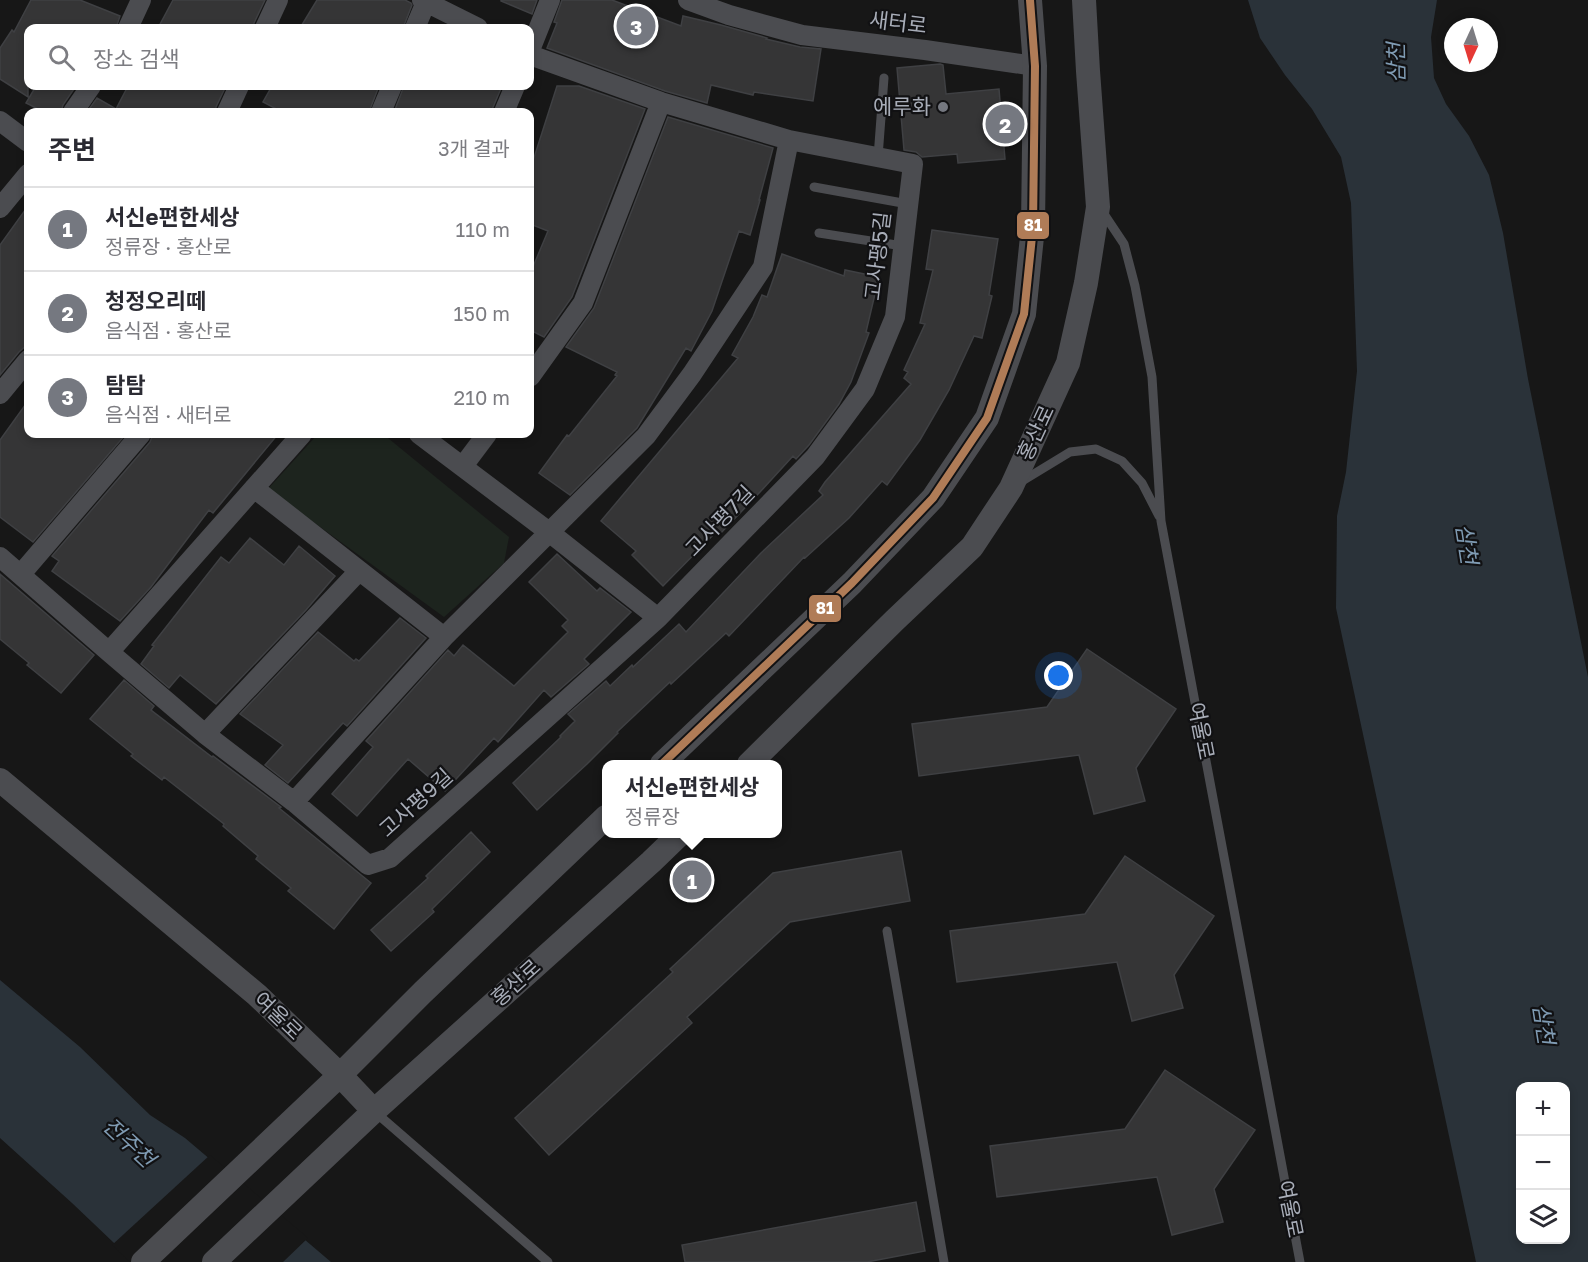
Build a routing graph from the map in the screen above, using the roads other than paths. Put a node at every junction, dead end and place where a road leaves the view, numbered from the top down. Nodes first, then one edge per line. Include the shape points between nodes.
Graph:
1 (141, 0) edge
2 (278, 0) edge
3 (550, 0) edge
4 (688, 0) edge
5 (1030, 0) edge
6 (1084, 0) edge
7 (424, 1) edge
8 (130, 24) edge
9 (267, 24) edge
10 (416, 24) edge
11 (470, 24) edge
12 (534, 40) edge
13 (534, 56) edge
14 (1035, 66) junction
15 (884, 78) dead end
16 (88, 90) edge
17 (237, 90) edge
18 (390, 90) edge
19 (513, 90) edge
20 (661, 102) junction
21 (76, 108) edge
22 (229, 108) edge
23 (383, 108) edge
24 (506, 108) edge
25 (0, 121) edge
26 (24, 139) edge
27 (789, 140) junction
28 (878, 157) junction
29 (24, 179) edge
30 (814, 187) dead end
31 (908, 204) junction
32 (1098, 207) junction
33 (0, 208) edge
34 (819, 233) dead end
35 (903, 246) junction
36 (24, 365) edge
37 (534, 370) edge
38 (0, 394) edge
39 (138, 438) edge
40 (298, 438) edge
41 (424, 438) edge
42 (485, 438) edge
43 (815, 457) joint
44 (463, 466) junction
45 (254, 488) junction
46 (1011, 489) junction
47 (1161, 521) junction
48 (549, 532) junction
49 (0, 557) edge
50 (359, 571) junction
51 (21, 574) junction
52 (658, 618) junction
53 (444, 637) junction
54 (108, 652) junction
55 (537, 727) joint
56 (205, 734) junction
57 (667, 760) edge
58 (754, 760) edge
59 (0, 780) edge
60 (294, 802) junction
61 (602, 821) edge
62 (676, 838) edge
63 (887, 931) dead end
64 (340, 1076) junction
65 (374, 1111) junction
66 (143, 1262) edge
67 (214, 1262) edge
68 (548, 1262) edge
69 (944, 1262) edge
70 (1300, 1262) edge

1 - 8 street
2 - 9 street
3 - 12 street
4 - 14 street, 새터로 via 802,35
5 - 14 street
6 - 32 street, 홍산로
7 - 10 street
7 - 11 street
13 - 20 street, 고사평5길
14 - 57 street via 1033,227 1024,314 987,418 933,498 852,583
15 - 28 lane
16 - 21 street
17 - 22 street
18 - 23 street
19 - 24 street
20 - 27 street, 고사평5길
20 - 37 street via 583,303
25 - 26 street
27 - 28 street, 고사평5길
27 - 48 street via 763,267 646,436
28 - 31 street, 고사평5길 via 913,164
29 - 33 street
30 - 31 lane
31 - 35 street, 고사평5길
32 - 46 street, 홍산로 via 1068,363
32 - 47 lane, 여울로 via 1124,244 1135,286 1152,376
34 - 35 lane
35 - 43 street, 고사평5길 via 896,317 865,388
36 - 38 street
39 - 51 street
40 - 45 street
41 - 44 street
42 - 44 street
43 - 52 street, 고사평7길
44 - 48 street
45 - 50 street
45 - 54 street
46 - 47 lane via 1070,452 1096,449 1122,461 1142,483
46 - 58 street, 홍산로 via 972,547
47 - 70 lane, 여울로
48 - 52 street
48 - 53 street
49 - 51 street, 고사평9길
50 - 53 street
50 - 56 street
51 - 54 street, 고사평9길
52 - 55 street, 고사평7길
53 - 60 street
54 - 56 street, 고사평9길
55 - 60 street, 고사평9길 via 390,858 369,865
56 - 60 street, 고사평9길
59 - 64 street, 여울로 via 258,995
61 - 64 street
62 - 65 street, 홍산로
63 - 69 lane
64 - 65 street, 여울로
64 - 66 street
65 - 67 street, 홍산로
65 - 68 lane, 여울로

